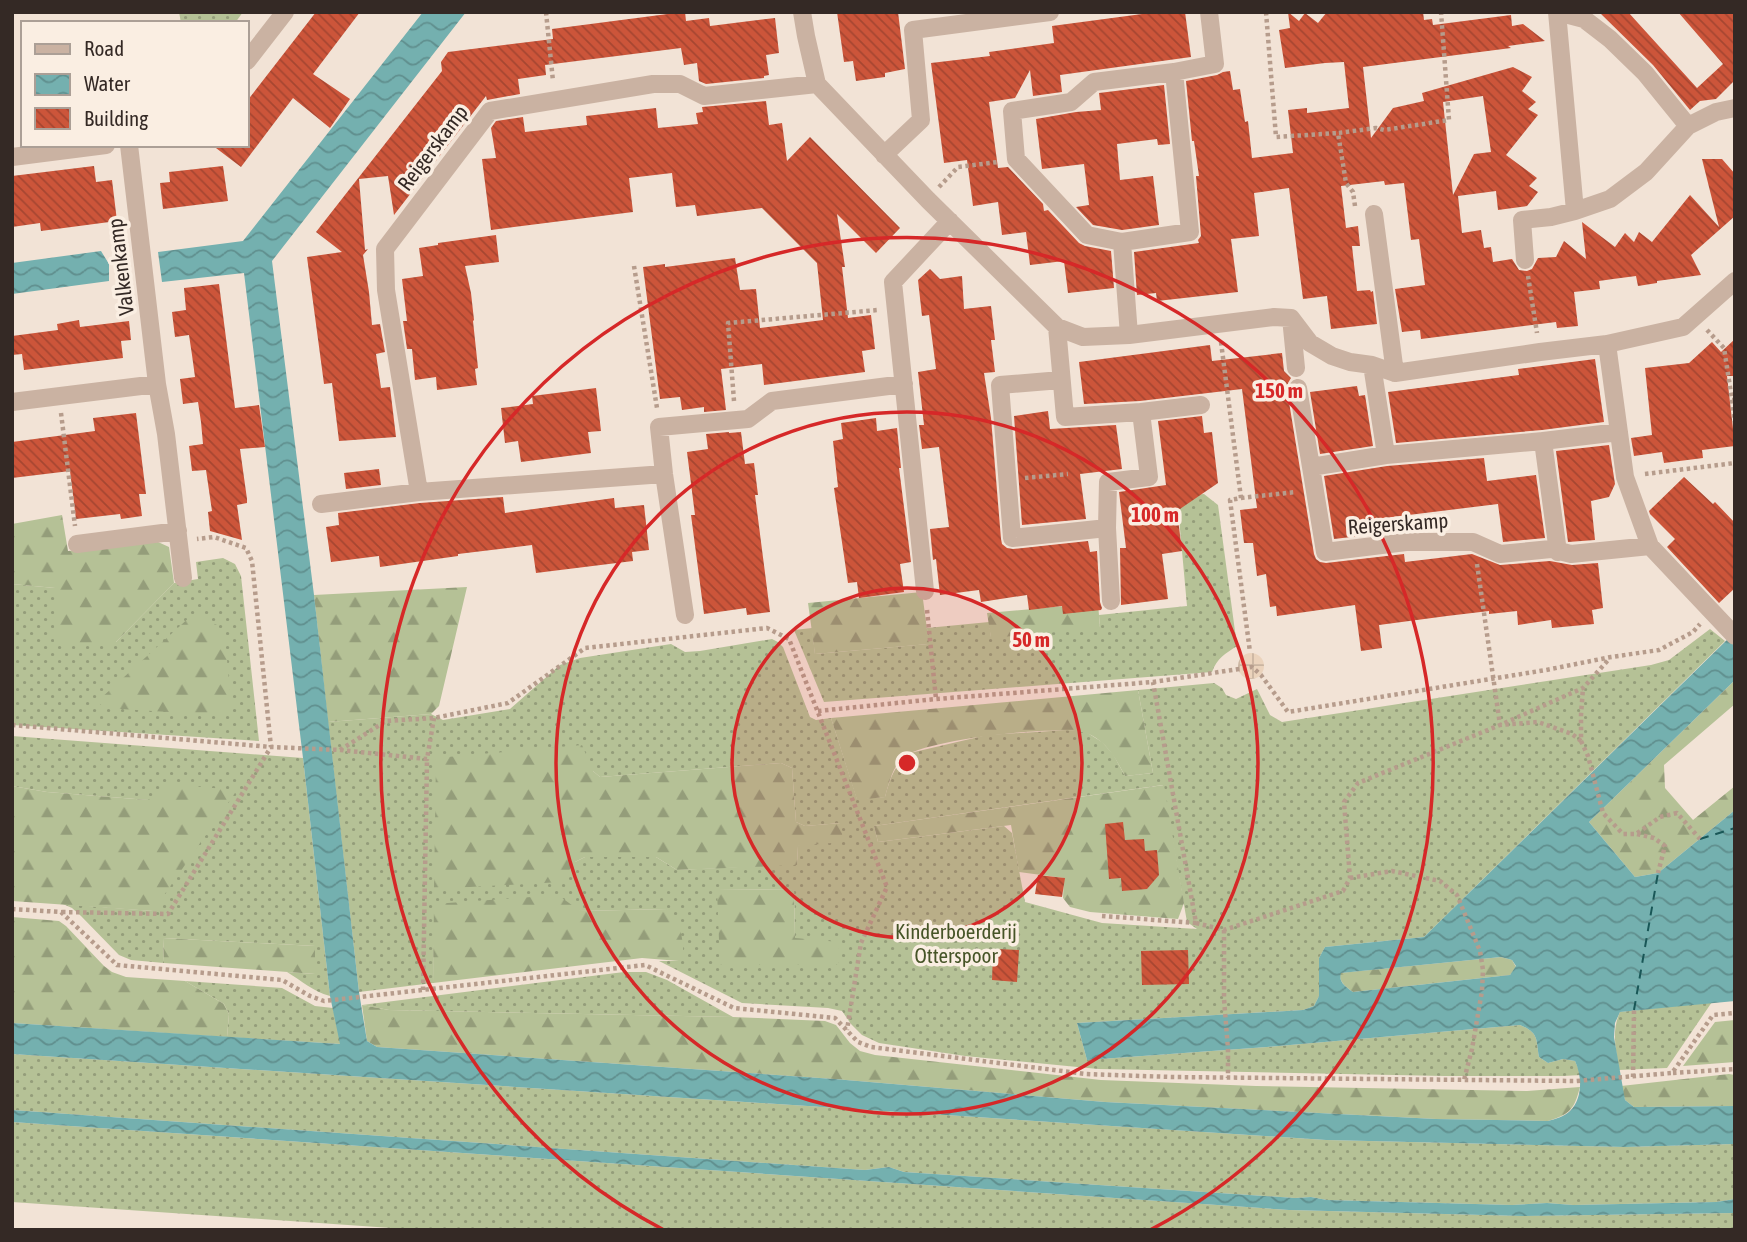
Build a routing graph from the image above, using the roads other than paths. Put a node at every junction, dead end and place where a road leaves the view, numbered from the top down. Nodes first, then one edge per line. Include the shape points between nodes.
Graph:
1 (285, 12) edge
2 (802, 12) edge
3 (1050, 12) edge
4 (1209, 12) edge
5 (1557, 12) edge
6 (248, 60) edge
7 (1174, 72) junction
8 (817, 84) junction
9 (1735, 108) edge
10 (1688, 126) junction
11 (90, 147) edge
12 (129, 147) edge
13 (884, 155) junction
14 (12, 157) edge
15 (1575, 211) junction
16 (1374, 215) road end
17 (950, 221) junction
18 (1122, 242) junction
19 (1525, 260) road end
20 (1735, 281) edge
21 (1291, 318) junction
22 (1057, 327) junction
23 (1129, 335) junction
24 (1607, 344) junction
25 (1371, 365) junction
26 (1296, 368) dead end
27 (1395, 373) junction
28 (1061, 380) junction
29 (158, 383) junction
30 (904, 384) junction
31 (1298, 388) dead end
32 (12, 402) edge
33 (1201, 405) dead end
34 (1141, 412) junction
35 (1619, 432) junction
36 (1543, 441) junction
37 (1386, 455) junction
38 (1311, 467) junction
39 (664, 474) junction
40 (419, 492) junction
41 (321, 504) dead end
42 (1107, 528) junction
43 (178, 536) junction
44 (77, 544) road end
45 (1650, 546) junction
46 (1558, 552) junction
47 (183, 578) dead end
48 (925, 591) road end
49 (1111, 601) dead end
50 (685, 615) dead end
51 (1734, 636) edge

1 - 6 street
2 - 8 street
3 - 13 street via 913,30 921,120
4 - 7 street via 1215,64
5 - 10 street via 1584,19 1610,39
5 - 15 street
7 - 18 street via 1190,232
7 - 18 street via 1094,82 1071,102 1012,111 1016,159 1087,235
8 - 13 street
8 - 40 street, Reigerskamp via 704,96 680,83 653,84 490,111 385,249 386,290
9 - 10 street
10 - 15 street via 1646,172 1610,199
11 - 14 street
12 - 29 street, Valkenkamp
13 - 17 street
15 - 19 street via 1522,220
16 - 27 street
17 - 22 street
17 - 30 street via 893,282
18 - 23 street
20 - 24 street via 1683,327
21 - 23 street
21 - 25 street via 1310,343 1332,356
21 - 26 street
22 - 23 street via 1083,337
22 - 28 street
24 - 27 street
24 - 35 street
25 - 27 street
25 - 37 street
28 - 34 street via 1065,417
28 - 42 street via 1000,385 1012,538
29 - 32 street
29 - 43 street, Valkenkamp
30 - 39 street via 772,401 748,419 659,427
30 - 48 street
31 - 38 street, Reigerskamp
33 - 34 street
34 - 42 street via 1149,477 1108,482
35 - 36 street
35 - 45 street via 1625,477
36 - 37 street
36 - 46 street
37 - 38 street
38 - 46 street, Reigerskamp via 1325,552 1406,542 1474,542 1500,554
39 - 40 street
39 - 50 street
40 - 41 street
42 - 49 street
43 - 44 street
43 - 47 street, Valkenkamp
45 - 46 street, Reigerskamp
45 - 51 street

